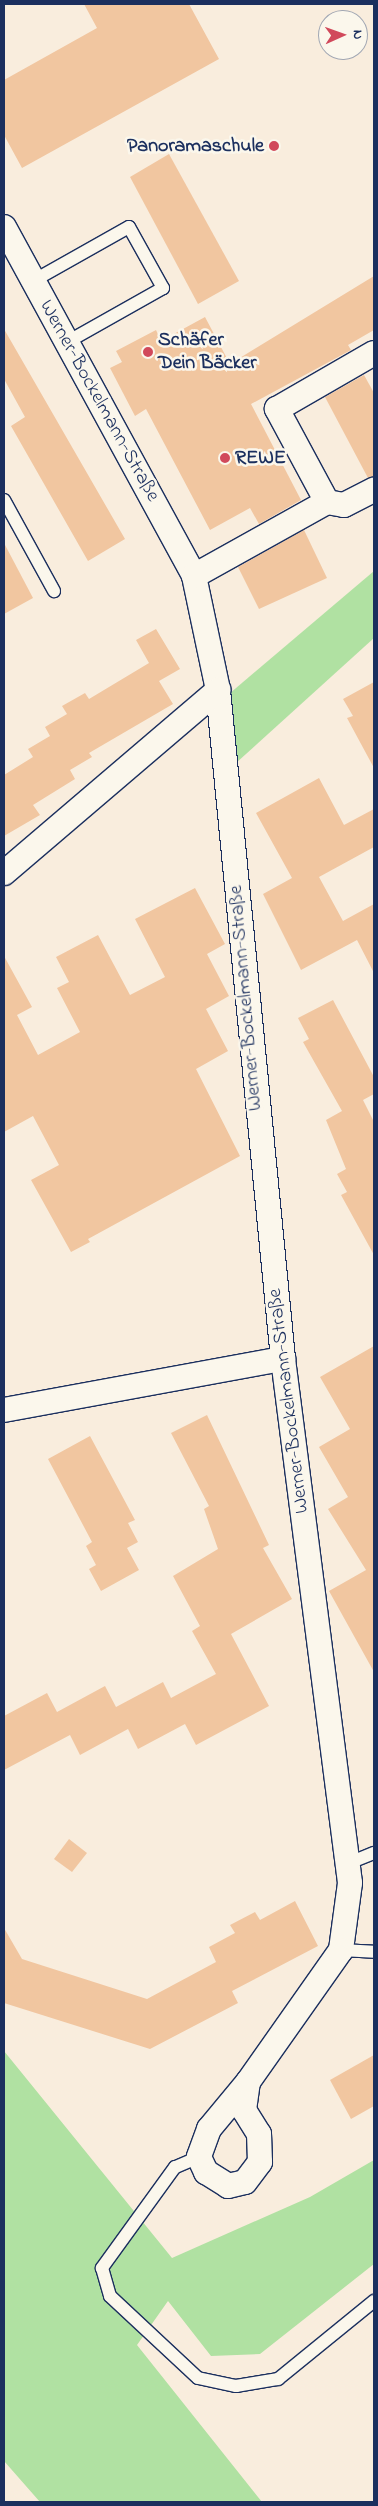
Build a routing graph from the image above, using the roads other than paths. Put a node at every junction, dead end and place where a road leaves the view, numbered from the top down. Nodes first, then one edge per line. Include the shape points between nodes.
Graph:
1 (4, 226) edge
2 (10, 254) edge
3 (33, 281) junction
4 (66, 342) junction
5 (373, 356) edge
6 (374, 490) edge
7 (4, 500) edge
8 (327, 502) junction
9 (194, 576) junction
10 (54, 591) dead end
11 (218, 690) junction
12 (4, 873) edge
13 (283, 1360) junction
14 (4, 1410) edge
15 (374, 1853) edge
16 (349, 1863) junction
17 (342, 1950) junction
18 (374, 1952) edge
19 (248, 2082) junction
20 (199, 2157) junction
21 (374, 2302) edge

1 - 2 street, Werner-Bockelmann-Straße
2 - 3 street, Werner-Bockelmann-Straße
3 - 4 street, Werner-Bockelmann-Straße
3 - 4 lane via 129,227 163,288
4 - 9 street, Werner-Bockelmann-Straße
5 - 8 street via 277,409
6 - 8 street via 344,505
7 - 10 lane
8 - 9 street
9 - 11 street, Werner-Bockelmann-Straße
11 - 12 street
11 - 13 street, Werner-Bockelmann-Straße
13 - 14 street
13 - 16 street, Werner-Bockelmann-Straße
15 - 16 lane
16 - 17 street, Werner-Bockelmann-Straße via 349,1905
17 - 18 lane
17 - 19 street, Werner-Bockelmann-Straße
19 - 20 street, Werner-Bockelmann-Straße via 209,2129
19 - 20 street, Werner-Bockelmann-Straße via 244,2110 259,2134 260,2162 245,2182 228,2186 206,2172
20 - 21 lane via 175,2167 102,2268 110,2296 198,2378 236,2386 278,2379

